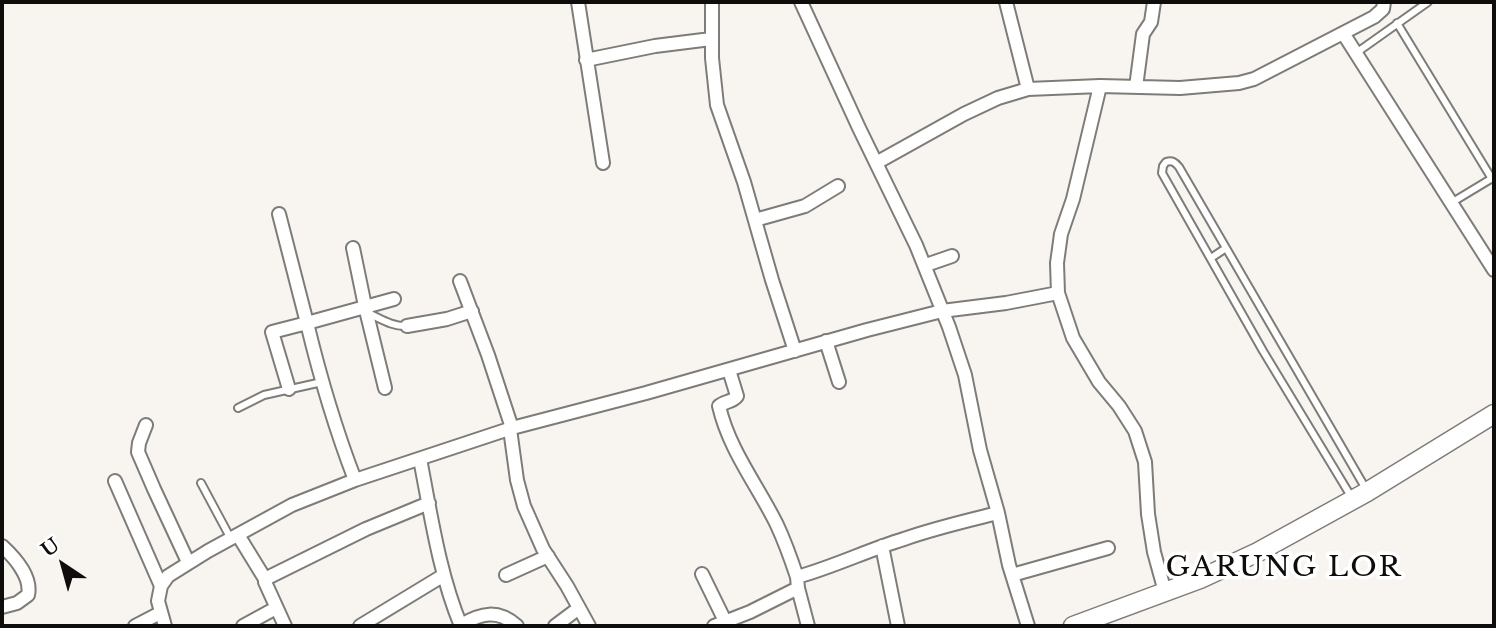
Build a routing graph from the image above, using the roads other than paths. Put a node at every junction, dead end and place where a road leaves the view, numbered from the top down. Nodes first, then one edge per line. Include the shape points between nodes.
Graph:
1 (578, 2) edge
2 (712, 2) edge
3 (801, 2) edge
4 (1006, 2) edge
5 (1154, 2) edge
6 (1384, 2) edge
7 (1428, 2) edge
8 (1396, 23) junction
9 (1343, 33) junction
10 (711, 39) junction
11 (1356, 53) junction
12 (586, 60) junction
13 (1100, 86) junction
14 (1136, 87) junction
15 (1028, 89) junction
16 (603, 163) dead end
17 (876, 163) junction
18 (1493, 178) edge
19 (838, 186) dead end
20 (1451, 203) junction
21 (279, 214) dead end
22 (755, 220) junction
23 (353, 248) dead end
24 (1226, 248) junction
25 (952, 256) dead end
26 (1211, 258) junction
27 (926, 265) junction
28 (1494, 271) edge
29 (460, 281) dead end
30 (1058, 293) junction
31 (394, 299) dead end
32 (366, 309) junction
33 (472, 311) junction
34 (942, 311) junction
35 (307, 323) junction
36 (407, 327) joint
37 (826, 341) junction
38 (1279, 342) junction
39 (795, 351) junction
40 (1263, 351) junction
41 (729, 370) junction
42 (322, 382) junction
43 (839, 382) dead end
44 (386, 388) dead end
45 (289, 389) junction
46 (238, 408) dead end
47 (1494, 414) edge
48 (146, 425) dead end
49 (511, 428) junction
50 (420, 459) junction
51 (355, 480) junction
52 (116, 481) dead end
53 (201, 483) dead end
54 (1360, 496) junction
55 (429, 503) junction
56 (998, 513) junction
57 (235, 537) junction
58 (2, 546) edge
59 (883, 547) junction
60 (1108, 548) dead end
61 (548, 556) junction
62 (188, 562) junction
63 (702, 574) dead end
64 (444, 575) junction
65 (506, 575) dead end
66 (1012, 575) junction
67 (265, 579) junction
68 (798, 583) junction
69 (161, 586) junction
70 (1165, 592) junction
71 (2, 607) edge
72 (276, 608) junction
73 (579, 608) junction
74 (160, 613) junction
75 (720, 624) edge
76 (135, 626) edge
77 (165, 626) edge
78 (243, 626) edge
79 (285, 626) edge
80 (360, 626) edge
81 (461, 626) edge
82 (517, 626) edge
83 (555, 626) edge
84 (589, 626) edge
85 (808, 626) edge
86 (898, 626) edge
87 (1028, 626) edge
88 (1073, 626) edge

1 - 12 street
2 - 10 street
3 - 17 street
4 - 15 street
5 - 14 street via 1151,22 1143,34
6 - 9 street via 1380,14
7 - 8 lane
8 - 11 lane
8 - 18 lane
9 - 11 street
9 - 14 street via 1239,83 1180,89
10 - 12 street
10 - 22 street via 717,105
11 - 20 street
12 - 16 street
13 - 14 street
13 - 15 street
13 - 30 street via 1061,234
15 - 17 street via 964,114
17 - 27 street
18 - 20 lane
19 - 22 street via 805,206
20 - 28 street
21 - 35 street
22 - 39 street
23 - 32 street
24 - 26 lane
24 - 26 lane via 1179,167 1166,162 1163,173
24 - 38 lane
25 - 27 street
26 - 40 lane
27 - 34 street
29 - 33 street
30 - 34 street
30 - 70 street via 1073,338 1135,431 1145,462 1148,514
31 - 32 street
32 - 35 street
32 - 36 lane via 391,324
32 - 44 street
33 - 36 street
33 - 49 street
34 - 37 street
34 - 56 street via 965,375
35 - 42 street
35 - 45 street via 270,332
37 - 39 street
37 - 43 street
38 - 40 lane
38 - 54 lane
39 - 41 street
40 - 54 lane
41 - 49 street
41 - 68 street via 737,396 719,406 743,467 777,525
42 - 45 lane
42 - 51 street
45 - 46 lane
47 - 54 main road
48 - 62 street via 138,452
49 - 50 street
49 - 61 street via 524,506
50 - 51 street
50 - 55 street
51 - 57 street via 292,505
52 - 69 street
53 - 57 lane
54 - 70 main road via 1258,552
55 - 64 street
55 - 67 street
56 - 59 street
56 - 66 street
57 - 62 street
57 - 67 street
58 - 71 street via 29,589 17,603
59 - 68 street via 816,571
59 - 86 street
60 - 66 street
61 - 65 street
61 - 73 street
62 - 69 street
63 - 75 street
64 - 80 street
64 - 81 street
66 - 87 street
67 - 72 street
68 - 75 street via 751,612
68 - 85 street
69 - 74 street
70 - 88 main road
72 - 78 street
72 - 79 street
73 - 83 street
73 - 84 street
74 - 76 street
74 - 77 street
81 - 82 street via 489,614

